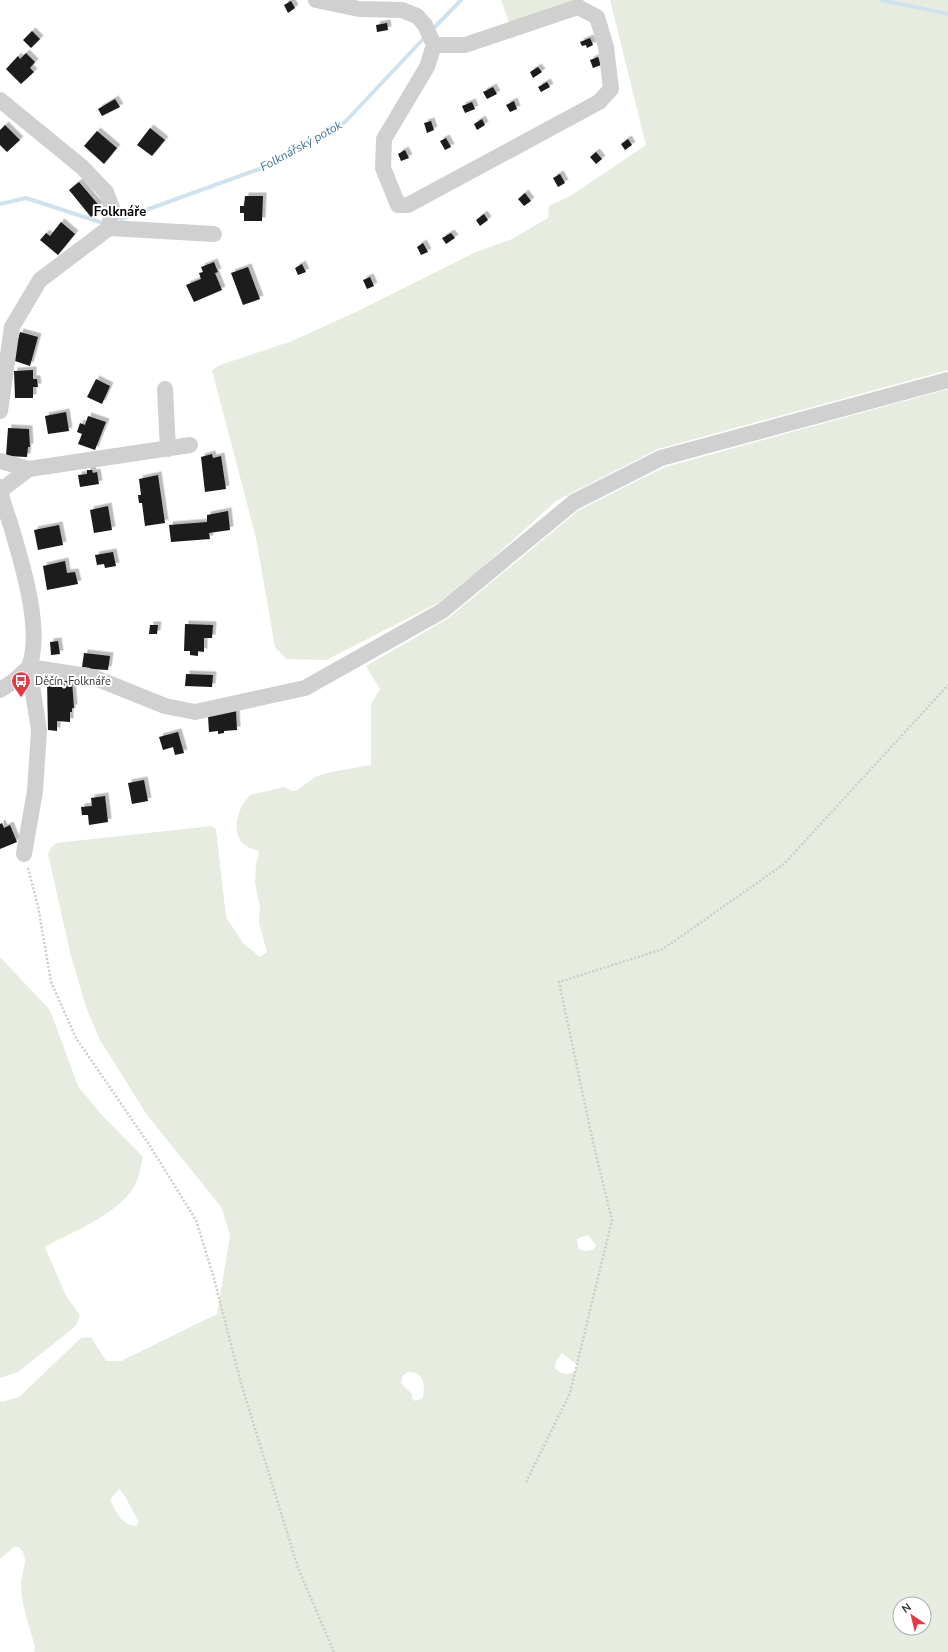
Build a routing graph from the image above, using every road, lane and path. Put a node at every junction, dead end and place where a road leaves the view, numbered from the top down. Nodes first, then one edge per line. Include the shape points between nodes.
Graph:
1 (316, 0) edge
2 (430, 35) junction
3 (0, 100) edge
4 (109, 228) junction
5 (214, 234) dead end
6 (948, 380) edge
7 (165, 389) dead end
8 (0, 411) edge
9 (190, 445) dead end
10 (168, 449) junction
11 (0, 461) edge
12 (29, 469) junction
13 (0, 487) edge
14 (0, 491) edge
15 (29, 667) junction
16 (948, 685) edge
17 (0, 690) edge
18 (24, 854) joint
19 (526, 1482) dead end
20 (334, 1652) edge

1 - 2 street via 359,9 402,10 417,16
2 - 2 street via 427,67 384,139 382,168 398,205 408,204 488,163 599,102 611,90 606,47 597,17 578,7 464,45
3 - 4 street via 82,167 106,192 112,208
4 - 5 street
4 - 8 street via 40,280 16,320 12,327
6 - 15 street via 661,458 574,502 442,611 305,688 195,712 165,706 92,677
7 - 10 street
9 - 10 street
10 - 12 street
11 - 12 street
12 - 14 street
13 - 14 street
14 - 15 street via 25,572 34,633 33,658
15 - 17 street
15 - 18 street via 39,730 35,791
16 - 19 path via 784,864 663,949 559,982 612,1220 570,1393
18 - 20 path via 38,906 51,982 76,1038 196,1220 241,1383 298,1568

